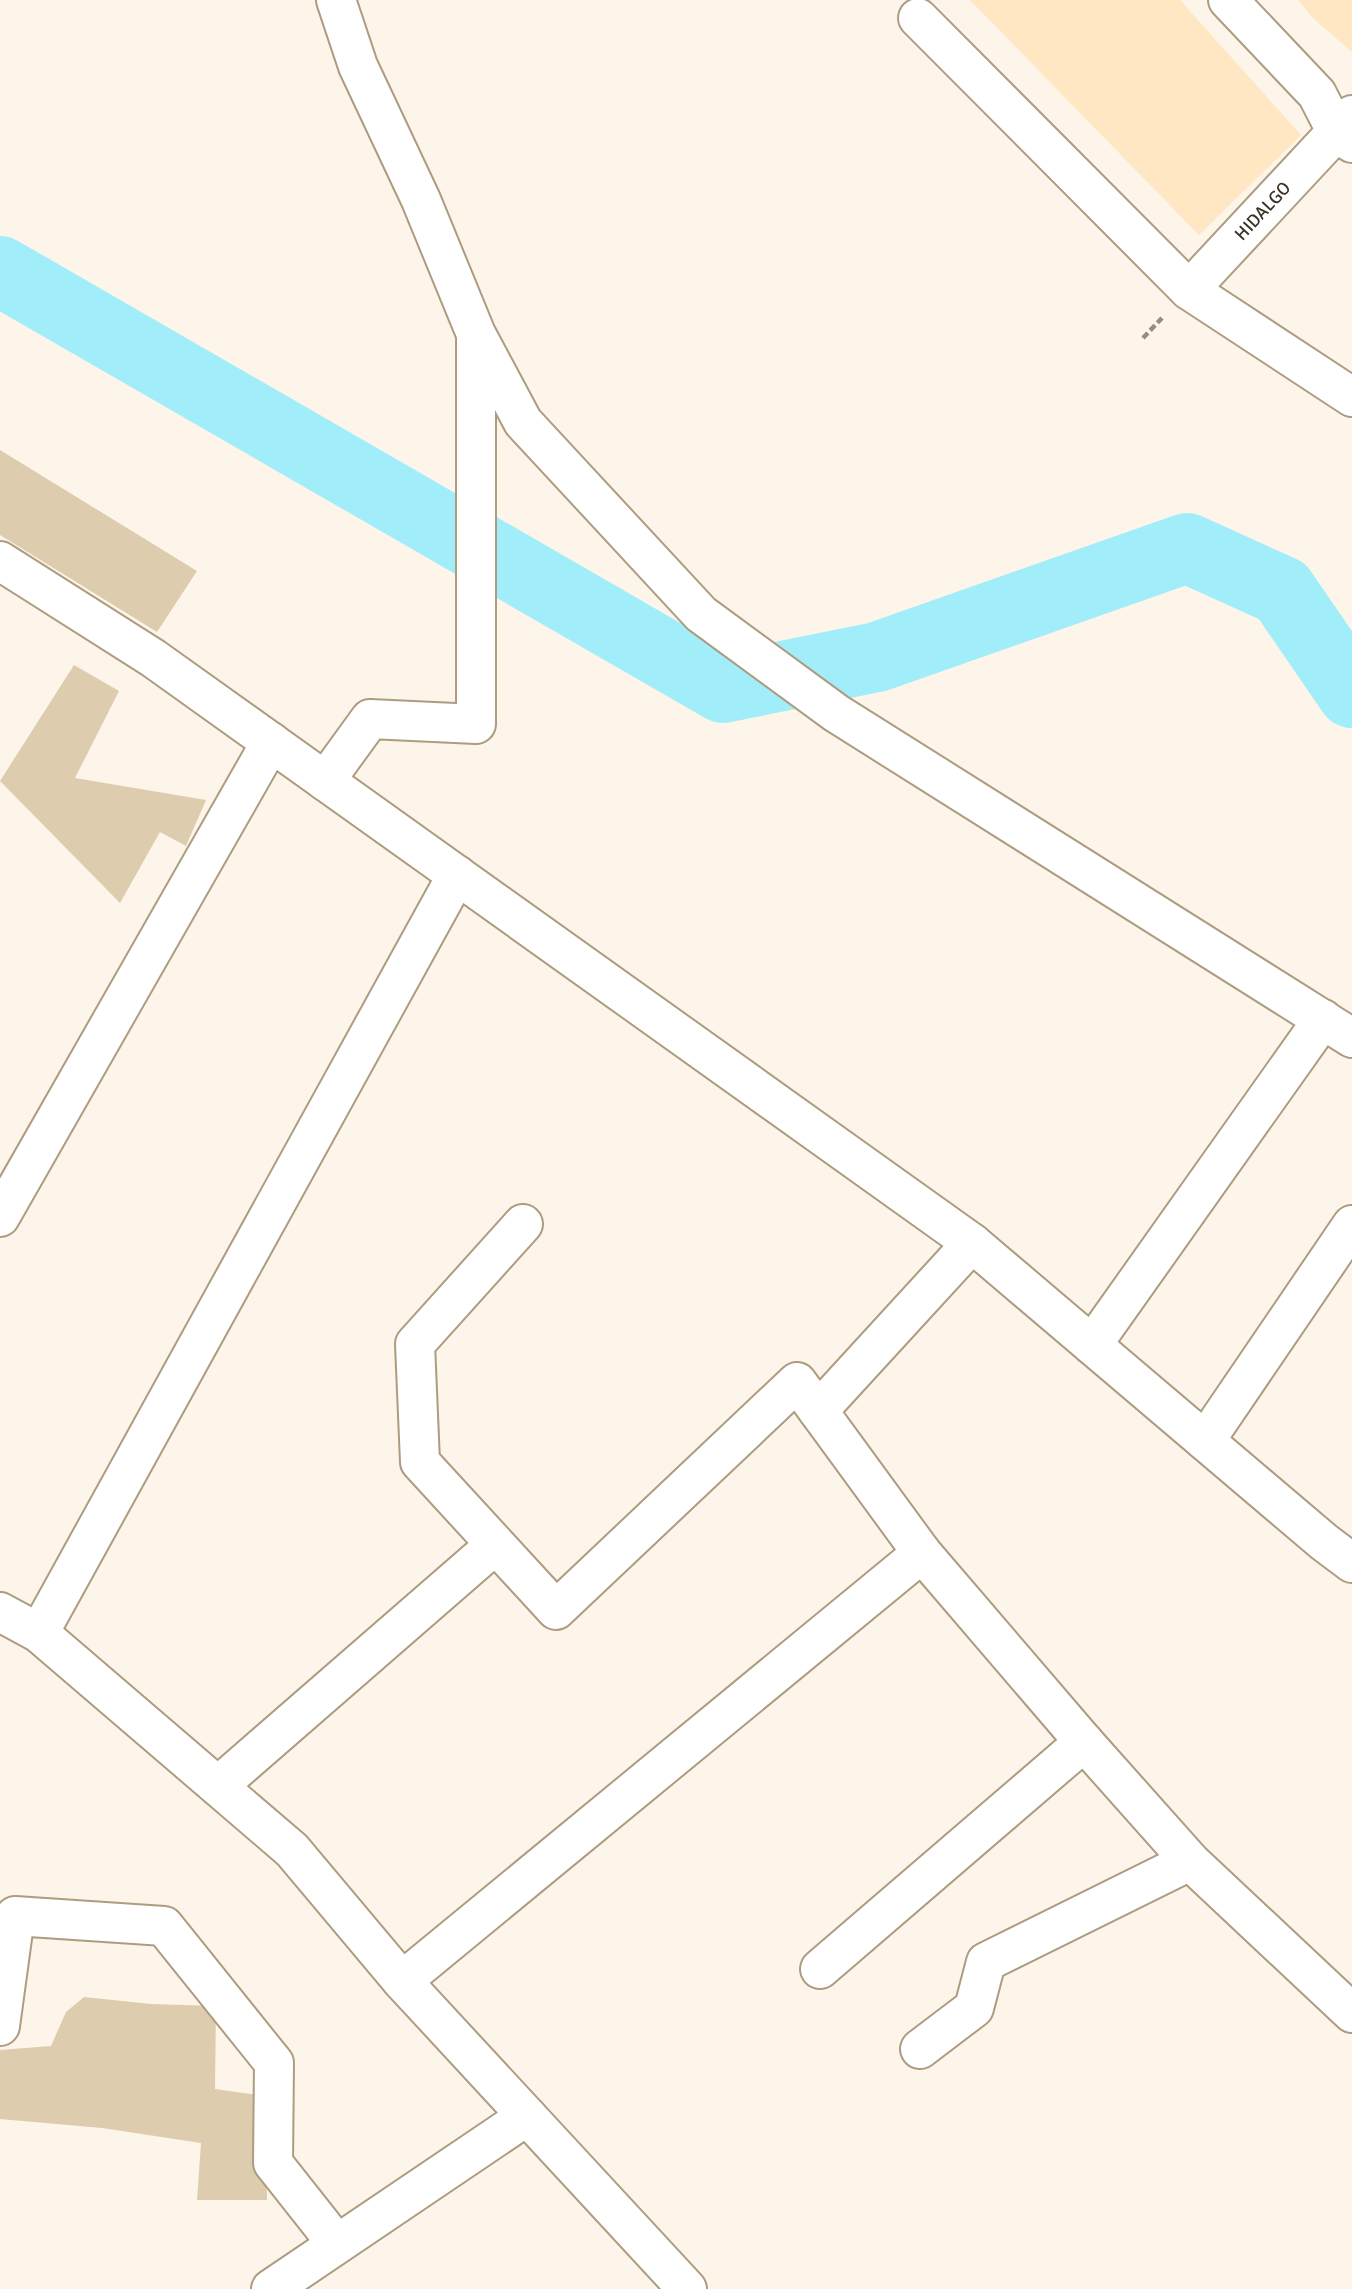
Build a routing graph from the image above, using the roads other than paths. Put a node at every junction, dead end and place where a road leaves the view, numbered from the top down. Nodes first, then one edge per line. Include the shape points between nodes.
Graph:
1 (336, 0) edge
2 (1228, 0) edge
3 (918, 18) dead end
4 (1342, 118) edge
5 (1189, 290) junction
6 (475, 334) junction
7 (1352, 397) edge
8 (0, 562) edge
9 (271, 742) junction
10 (326, 781) junction
11 (457, 875) junction
12 (1338, 1029) edge
13 (0, 1217) edge
14 (523, 1224) dead end
15 (1352, 1225) edge
16 (972, 1243) junction
17 (1092, 1345) junction
18 (818, 1411) junction
19 (1205, 1441) junction
20 (495, 1545) junction
21 (922, 1553) junction
22 (1352, 1563) edge
23 (0, 1612) edge
24 (39, 1633) junction
25 (1084, 1742) junction
26 (218, 1786) junction
27 (1190, 1861) junction
28 (820, 1969) dead end
29 (402, 1981) junction
30 (1352, 2013) edge
31 (0, 2026) edge
32 (920, 2049) dead end
33 (527, 2116) junction
34 (337, 2244) junction
35 (271, 2289) edge
36 (687, 2289) edge

1 - 6 street via 358,66 421,200
2 - 4 street, HIDALGO
3 - 5 street
4 - 5 street, HIDALGO
5 - 7 street
6 - 10 street via 475,724 370,719
6 - 12 street via 523,422 701,614 836,713
8 - 9 street via 153,658
9 - 10 street
9 - 13 street
10 - 11 street
11 - 16 street
11 - 24 street
12 - 17 street
14 - 20 street via 415,1344 420,1462
15 - 19 street
16 - 17 street
16 - 18 street
17 - 19 street
18 - 20 street via 797,1382 556,1610
18 - 21 street
19 - 22 street
20 - 26 street
21 - 25 street
21 - 29 street
23 - 24 street
24 - 26 street
25 - 27 street
25 - 28 street
26 - 29 street via 292,1850
27 - 30 street
27 - 32 street via 986,1962 974,2008
29 - 33 street
31 - 34 street via 15,1916 164,1926 274,2063 273,2163
33 - 34 street
33 - 36 street
34 - 35 street

